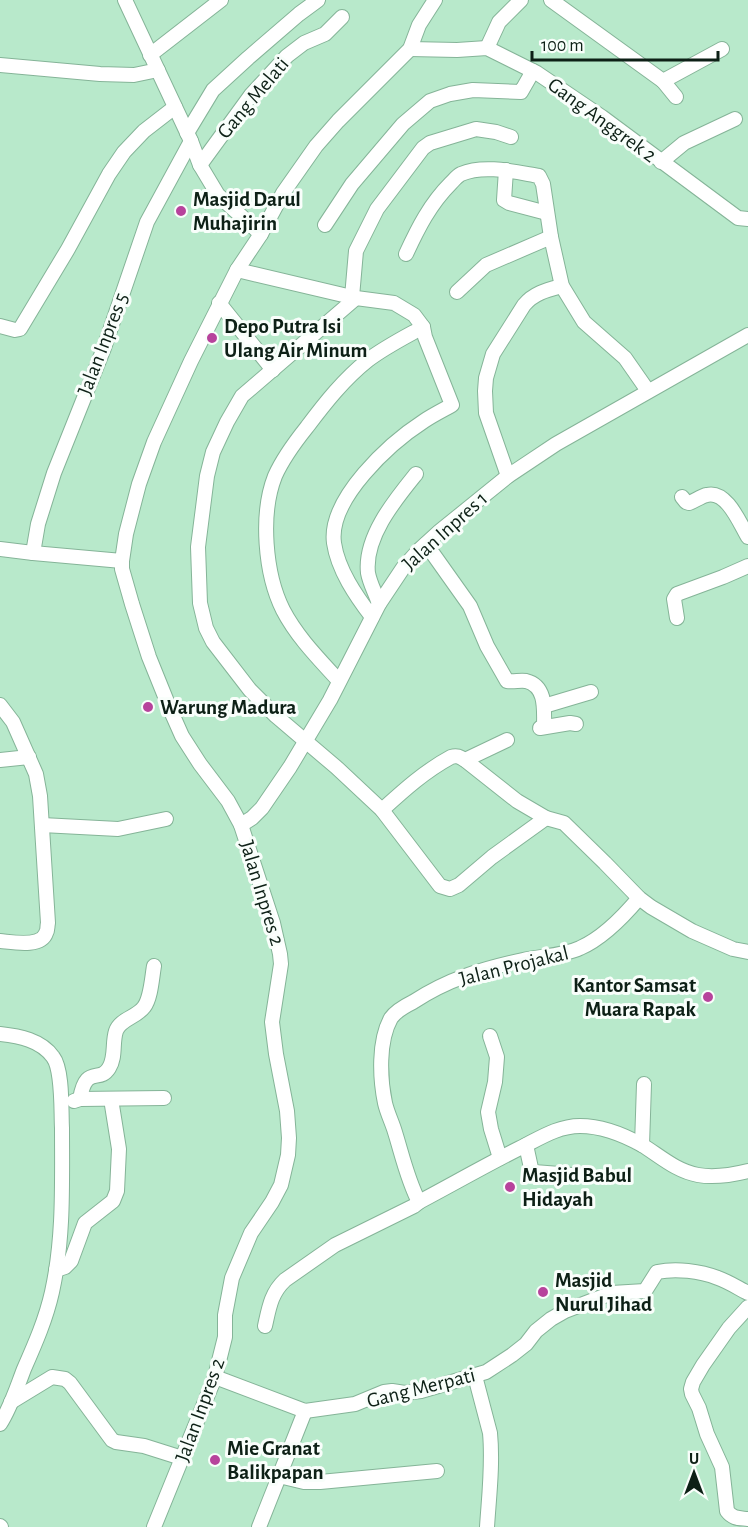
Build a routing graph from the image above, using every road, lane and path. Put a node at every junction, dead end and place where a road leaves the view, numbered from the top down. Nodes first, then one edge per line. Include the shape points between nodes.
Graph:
1 (125, 0) edge
2 (221, 0) edge
3 (318, 0) edge
4 (435, 0) edge
5 (521, 0) edge
6 (551, 0) edge
7 (342, 17) dead end
8 (487, 48) junction
9 (410, 49) junction
10 (722, 49) dead end
11 (150, 55) junction
12 (0, 65) edge
13 (158, 70) junction
14 (533, 71) junction
15 (663, 81) junction
16 (676, 97) dead end
17 (175, 107) junction
18 (735, 119) dead end
19 (189, 137) junction
20 (511, 138) dead end
21 (661, 162) junction
22 (200, 165) junction
23 (506, 170) junction
24 (547, 213) junction
25 (748, 219) edge
26 (325, 225) dead end
27 (261, 234) junction
28 (551, 237) junction
29 (406, 254) dead end
30 (237, 270) junction
31 (562, 286) junction
32 (457, 292) dead end
33 (354, 297) junction
34 (219, 303) junction
35 (0, 326) edge
36 (423, 327) junction
37 (748, 335) edge
38 (273, 370) junction
39 (648, 391) junction
40 (416, 474) dead end
41 (508, 476) junction
42 (682, 497) dead end
43 (748, 537) edge
44 (426, 544) junction
45 (0, 549) edge
46 (33, 553) junction
47 (122, 561) junction
48 (748, 566) edge
49 (380, 604) junction
50 (372, 617) junction
51 (677, 618) dead end
52 (339, 681) junction
53 (591, 692) dead end
54 (0, 705) edge
55 (544, 706) junction
56 (576, 724) dead end
57 (306, 741) junction
58 (507, 741) dead end
59 (29, 757) junction
60 (0, 760) edge
61 (465, 760) junction
62 (382, 810) junction
63 (546, 818) junction
64 (166, 819) dead end
65 (42, 825) junction
66 (241, 825) junction
67 (639, 898) junction
68 (0, 941) edge
69 (748, 952) edge
70 (154, 966) dead end
71 (0, 1034) edge
72 (490, 1036) dead end
73 (644, 1084) dead end
74 (164, 1098) dead end
75 (80, 1099) junction
76 (111, 1099) junction
77 (62, 1113) junction
78 (526, 1145) junction
79 (642, 1145) junction
80 (501, 1158) junction
81 (748, 1171) edge
82 (585, 1176) dead end
83 (419, 1202) junction
84 (56, 1270) junction
85 (748, 1293) edge
86 (748, 1307) edge
87 (265, 1326) dead end
88 (475, 1376) junction
89 (215, 1377) junction
90 (11, 1402) junction
91 (305, 1411) junction
92 (0, 1424) edge
93 (183, 1458) junction
94 (437, 1471) dead end
95 (279, 1476) junction
96 (748, 1519) edge
97 (154, 1527) edge
98 (259, 1527) edge
99 (487, 1527) edge

1 - 11 street
2 - 11 street
3 - 19 street, Jalan Inpres 5 via 213,90
4 - 9 street
5 - 8 street via 499,22
6 - 15 street
7 - 22 street, Gang Melati via 325,34 287,56 251,95
8 - 9 street
8 - 14 street, Gang Anggrek 2
9 - 27 street via 316,146 283,193
10 - 15 street
11 - 13 street
12 - 13 street via 100,74 134,75
13 - 17 street
14 - 21 street, Gang Anggrek 2
14 - 26 street via 521,92 473,90 430,101 403,124 352,184
15 - 16 street
17 - 19 street
17 - 35 street via 124,152 20,329
18 - 21 street via 684,143
19 - 22 street
19 - 46 street, Jalan Inpres 5 via 147,222 104,348 54,473
20 - 33 street via 476,129 423,148 377,209 356,251
21 - 25 street, Gang Anggrek 2 via 738,218
22 - 27 street via 218,195
23 - 24 street via 539,176
23 - 24 street via 504,200
23 - 29 street via 459,174 427,211
24 - 28 street
27 - 30 street
28 - 31 street
28 - 32 street via 486,265
30 - 33 street
30 - 34 street
31 - 39 street via 584,322 625,358
31 - 41 street via 538,293 524,305 493,354 486,378 486,413
33 - 36 street via 394,303 414,315
33 - 38 street
34 - 38 street
34 - 47 street via 154,442 134,502
36 - 50 street via 452,405 385,451 347,497 336,522 334,544 340,562 352,590
36 - 52 street via 369,359 331,395 286,455 269,496 268,546 276,592 286,615
37 - 39 street, Jalan Inpres 1
38 - 57 street via 242,396 213,452 198,547 200,603 213,642 233,669 276,716
39 - 41 street, Jalan Inpres 1
40 - 49 street via 389,508 371,548 369,576
41 - 44 street, Jalan Inpres 1
42 - 43 street via 689,503 707,494 724,499
44 - 49 street, Jalan Inpres 1 via 403,568
44 - 55 street via 470,606 503,676 507,681 529,681 542,695
45 - 46 street
46 - 47 street
47 - 66 street, Jalan Inpres 2 via 132,604 170,709 200,764
48 - 51 street via 677,594
49 - 50 street, Jalan Inpres 1
50 - 52 street, Jalan Inpres 1
52 - 57 street, Jalan Inpres 1
53 - 55 street
54 - 59 street via 13,722
55 - 56 street via 542,728
57 - 62 street
57 - 66 street, Jalan Inpres 1 via 262,808
58 - 61 street
59 - 60 street
59 - 65 street via 36,774
61 - 62 street via 455,756 438,764
61 - 63 street via 517,801
62 - 63 street via 446,889 459,885
63 - 67 street via 564,823
64 - 65 street via 118,829
65 - 68 street via 46,935 39,941 25,943
66 - 89 street, Jalan Inpres 2 via 280,954 272,1022 289,1147 281,1185 251,1233 232,1278 225,1337
67 - 69 street via 692,931
67 - 83 street, Jalan Projakal via 621,918 580,949 472,972 436,988 392,1017 381,1057 385,1105
70 - 75 street via 147,1002 119,1025 108,1071 85,1080
71 - 77 street via 36,1043 54,1057
72 - 80 street via 497,1058 488,1112
73 - 79 street
74 - 76 street
75 - 76 street
75 - 77 street
76 - 84 street via 119,1149 117,1191 113,1201 85,1223 71,1261
77 - 84 street via 62,1219
78 - 79 street via 556,1130 582,1126 603,1129
78 - 80 street
78 - 82 street via 534,1172
79 - 81 street via 672,1166 698,1175
80 - 83 street
83 - 87 street via 335,1245 285,1280 272,1297
84 - 90 street via 50,1301
85 - 88 street, Gang Merpati via 710,1275 657,1272 645,1291 612,1293 557,1315 512,1355
86 - 96 street via 703,1365 691,1389 722,1467 727,1511 734,1518
88 - 91 street, Gang Merpati via 421,1391 384,1392 355,1404
88 - 99 street via 491,1442
89 - 91 street
89 - 93 street, Jalan Inpres 2
90 - 92 street
90 - 93 street via 52,1377 65,1378 112,1440
91 - 95 street
93 - 97 street, Jalan Inpres 2
94 - 95 street via 314,1482
95 - 98 street

